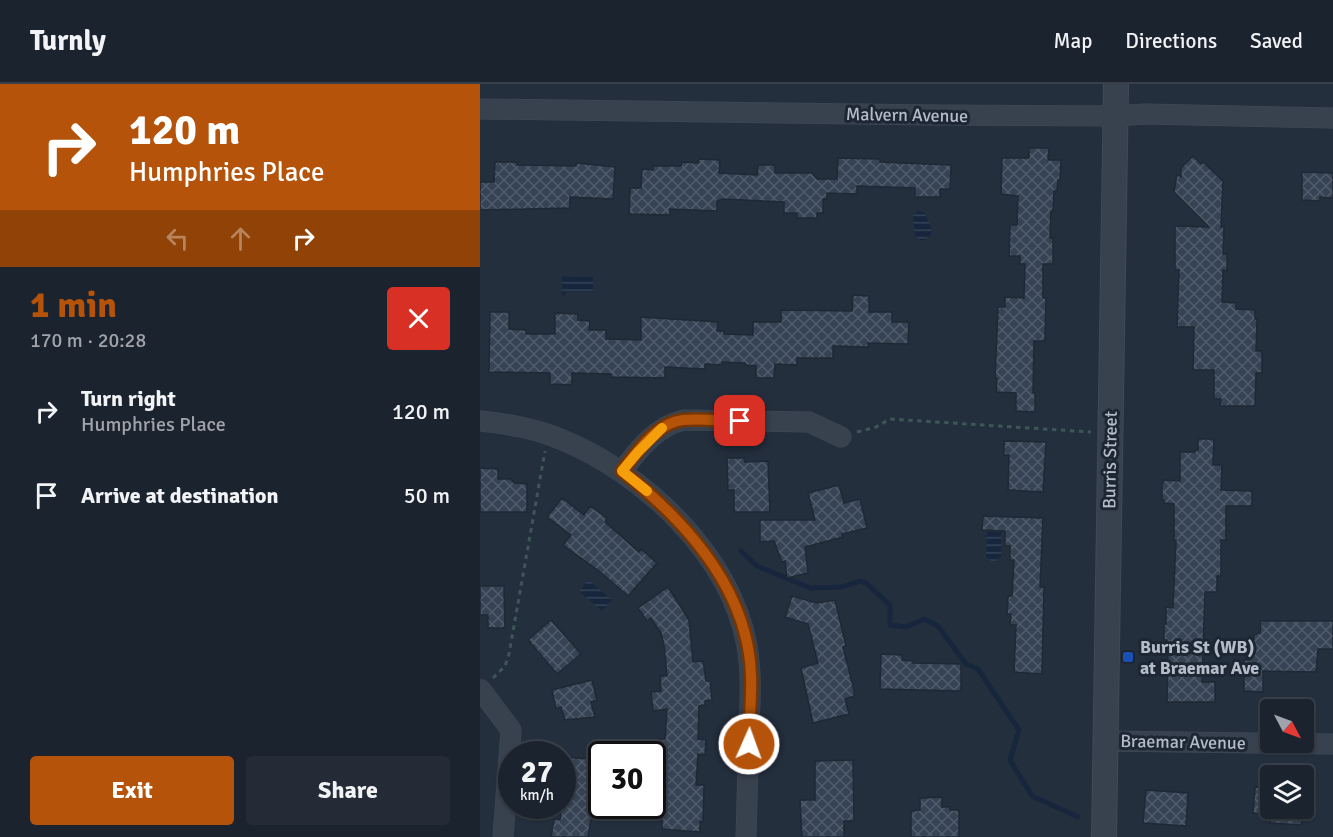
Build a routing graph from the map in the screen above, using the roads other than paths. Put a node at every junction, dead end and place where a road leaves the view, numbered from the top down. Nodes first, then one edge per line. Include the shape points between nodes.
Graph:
1 (1116, 84) edge
2 (480, 109) edge
3 (1115, 116) junction
4 (1333, 118) edge
5 (480, 421) edge
6 (841, 437) road end
7 (622, 471) junction
8 (481, 690) edge
9 (1105, 741) junction
10 (1333, 744) edge
11 (503, 837) edge
12 (746, 837) edge
13 (1104, 837) edge

1 - 3 street, Burris Street
2 - 3 street, Malvern Avenue
3 - 4 street, Malvern Avenue
3 - 9 street, Burris Street
5 - 7 street via 539,431
6 - 7 street via 809,422 684,420 660,430
7 - 12 street via 668,511 703,549 739,618 751,674
8 - 11 street via 511,730
9 - 10 street, Braemar Avenue
9 - 13 street, Burris Street

